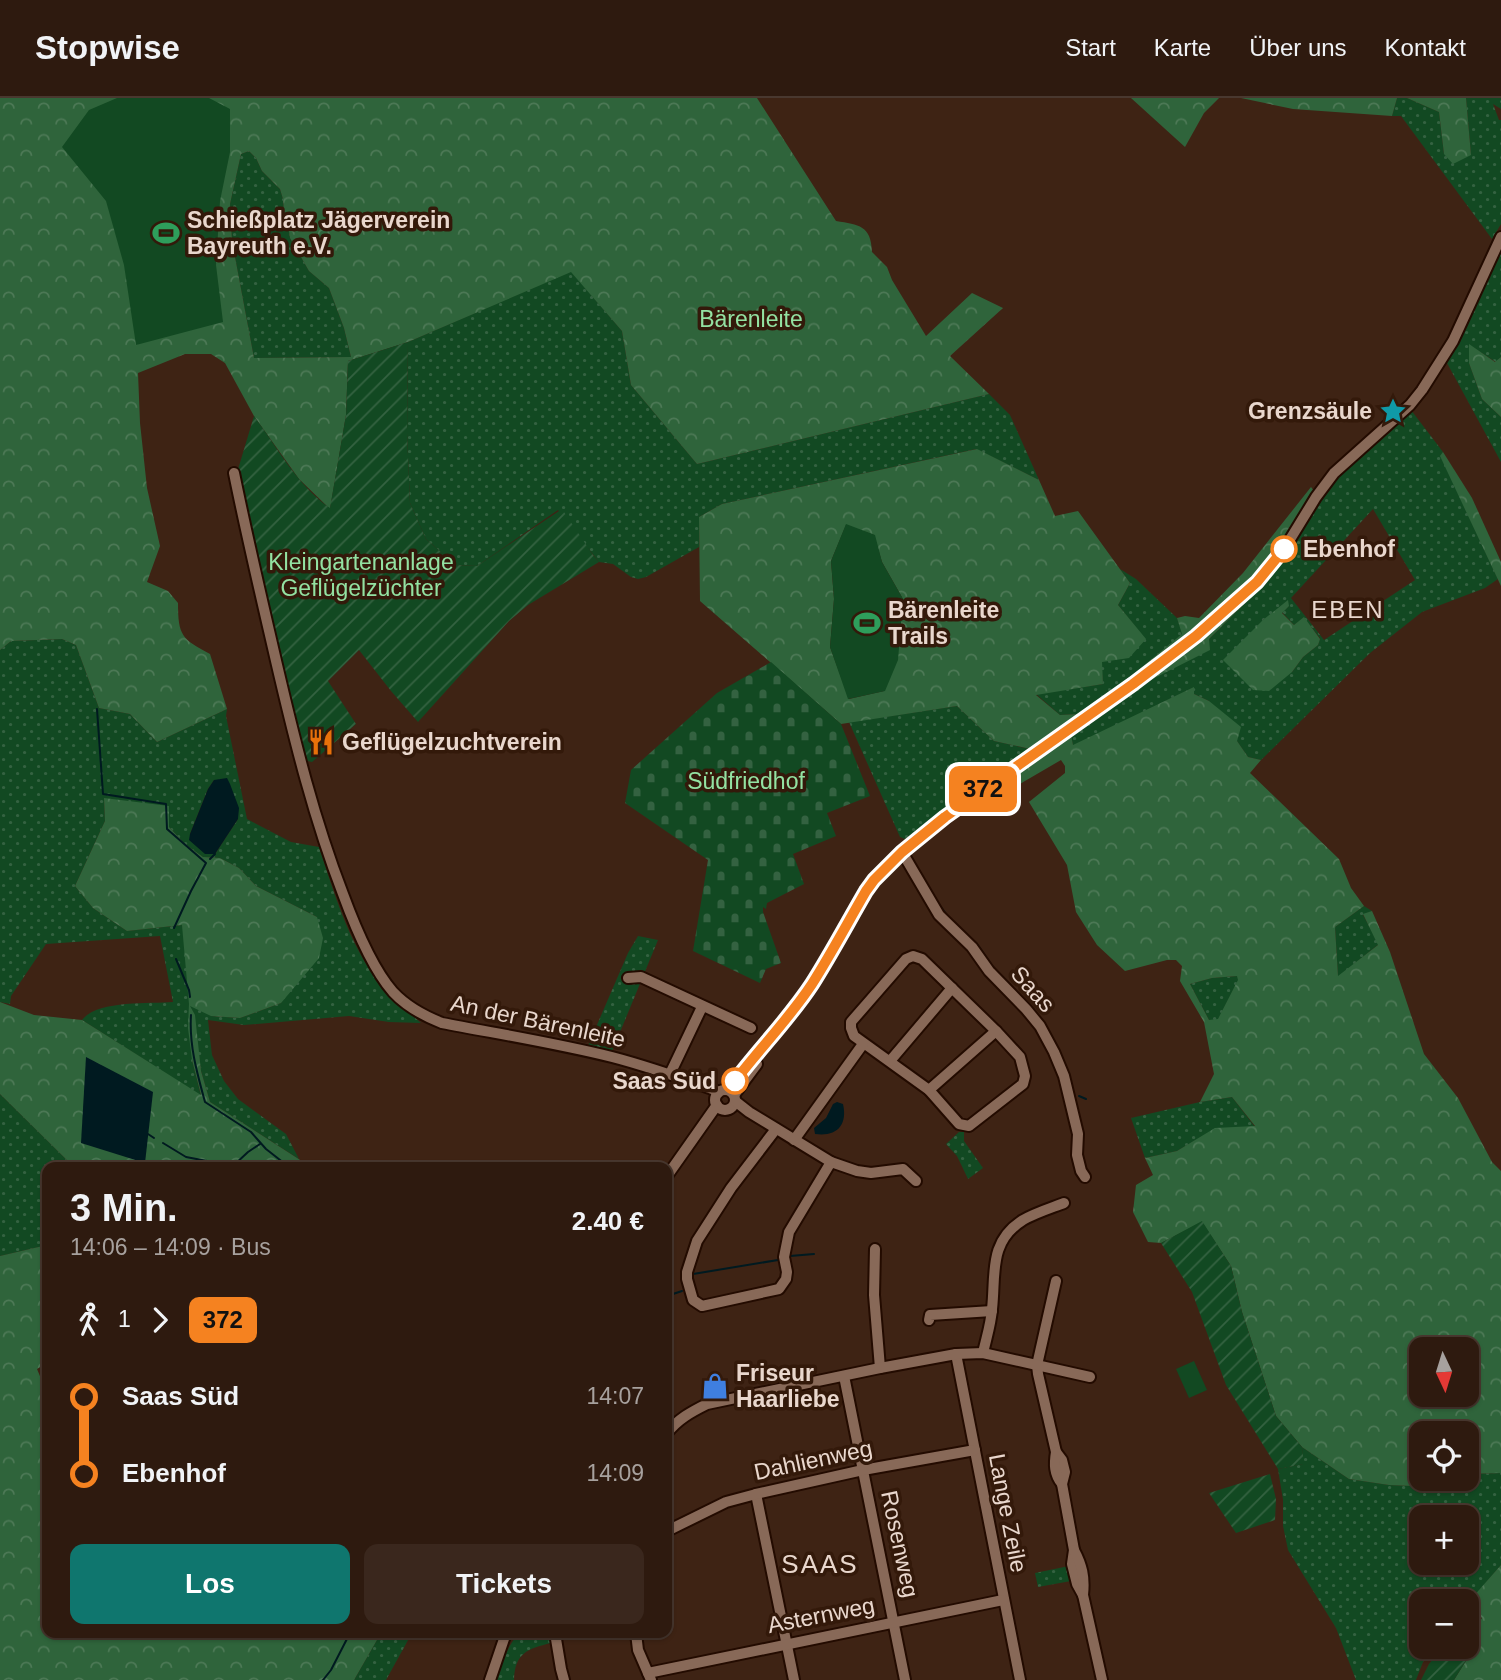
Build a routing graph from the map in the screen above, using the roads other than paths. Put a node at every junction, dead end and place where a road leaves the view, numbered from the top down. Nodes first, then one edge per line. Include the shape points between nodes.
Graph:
1 (1501, 237) edge
2 (234, 473) dead end
3 (902, 852) junction
4 (628, 978) dead end
5 (952, 988) junction
6 (702, 1007) junction
7 (751, 1028) dead end
8 (996, 1031) junction
9 (863, 1044) junction
10 (890, 1061) junction
11 (670, 1074) junction
12 (929, 1090) junction
13 (727, 1100) junction
14 (776, 1129) junction
15 (794, 1140) junction
16 (831, 1162) junction
17 (672, 1169) edge
18 (1085, 1177) dead end
19 (916, 1181) dead end
20 (1064, 1203) dead end
21 (875, 1249) dead end
22 (1056, 1281) dead end
23 (992, 1311) junction
24 (929, 1320) dead end
25 (983, 1353) junction
26 (956, 1354) junction
27 (1037, 1365) junction
28 (880, 1368) junction
29 (844, 1376) junction
30 (1090, 1377) dead end
31 (672, 1427) edge
32 (975, 1450) junction
33 (863, 1470) junction
34 (756, 1493) junction
35 (672, 1529) edge
36 (1003, 1600) junction
37 (894, 1622) junction
38 (504, 1638) edge
39 (556, 1638) edge
40 (637, 1638) edge
41 (786, 1644) junction
42 (650, 1676) edge
43 (490, 1680) edge
44 (564, 1680) edge
45 (794, 1680) edge
46 (905, 1680) edge
47 (1020, 1680) edge
48 (1102, 1680) edge

1 - 3 street via 1453,341 1422,390 1334,473 1257,582 1133,684
2 - 11 street, An der Bärenleite via 313,810 349,910 384,981 411,1007 442,1023 571,1047
3 - 13 street via 866,891 811,985 762,1046
3 - 18 street, Saas via 939,915 1040,1026 1064,1076
4 - 6 street via 641,977
5 - 8 street
5 - 9 street via 922,959 906,959 851,1022
5 - 10 street
6 - 7 street
6 - 11 street
8 - 12 street
8 - 12 street via 1020,1057 1023,1084 969,1126 959,1124
9 - 10 street
9 - 15 street
10 - 12 street
11 - 13 street, An der Bärenleite via 715,1090
13 - 14 street
13 - 17 street via 706,1119
14 - 15 street
14 - 16 street via 697,1241 687,1279 693,1300 702,1306 779,1289 786,1279 789,1232
15 - 16 street
16 - 19 street via 871,1173 902,1169
20 - 23 street via 1021,1222 1006,1235 990,1261
21 - 28 street
22 - 27 street
23 - 24 street via 930,1315
23 - 25 street
25 - 26 street
25 - 27 street
26 - 28 street
26 - 32 street, Lange Zeile
27 - 30 street
27 - 48 street via 1056,1452 1065,1472 1062,1484
28 - 29 street
29 - 31 street via 707,1404
29 - 33 street, Rosenweg
32 - 33 street, Dahlienweg
32 - 36 street, Lange Zeile
33 - 34 street, Dahlienweg
33 - 37 street, Rosenweg
34 - 35 street, Dahlienweg
34 - 41 street
36 - 37 street, Asternweg
36 - 47 street, Lange Zeile
37 - 41 street, Asternweg
37 - 46 street, Rosenweg
38 - 43 street
39 - 44 street
40 - 42 street
41 - 42 street, Asternweg
41 - 45 street

